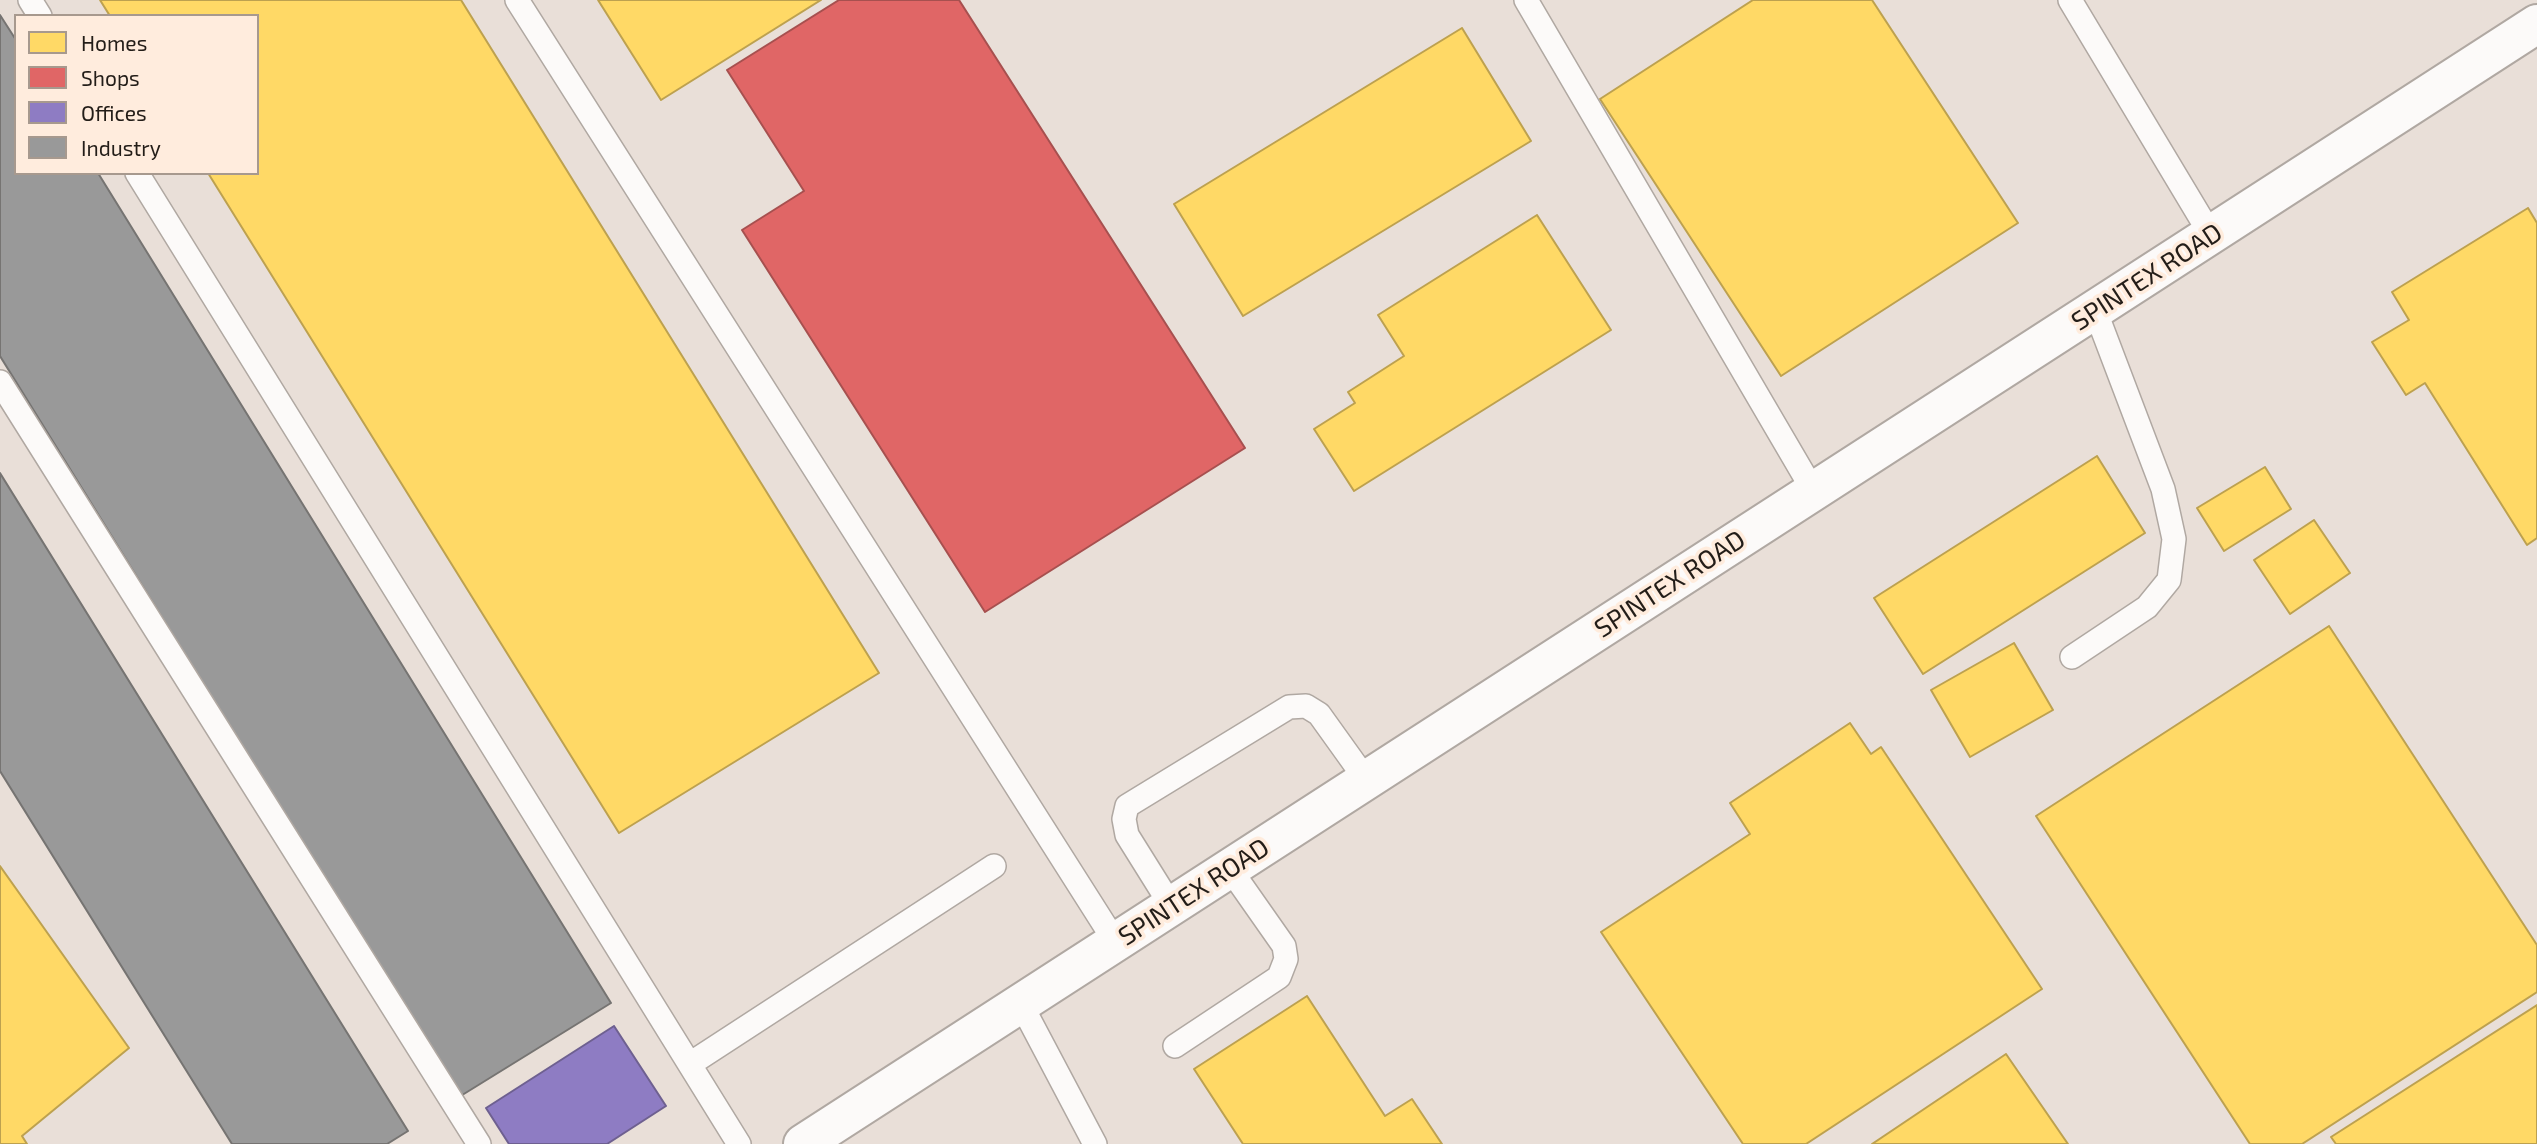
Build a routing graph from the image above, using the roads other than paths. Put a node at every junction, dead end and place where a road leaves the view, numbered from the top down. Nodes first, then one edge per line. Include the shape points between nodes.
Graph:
1 (517, 0) edge
2 (1526, 0) edge
3 (2070, 0) edge
4 (2537, 24) edge
5 (138, 175) edge
6 (2211, 235) junction
7 (2095, 310) junction
8 (0, 382) edge
9 (1814, 492) junction
10 (2072, 657) dead end
11 (1367, 781) junction
12 (994, 866) dead end
13 (1230, 869) junction
14 (1172, 907) junction
15 (1116, 943) junction
16 (1021, 1004) junction
17 (1175, 1046) dead end
18 (690, 1064) junction
19 (480, 1144) edge
20 (739, 1144) edge
21 (803, 1144) edge
22 (1095, 1144) edge

1 - 15 lane
2 - 9 lane
3 - 6 lane
4 - 6 main road, SPINTEX ROAD
5 - 18 lane
6 - 7 main road, SPINTEX ROAD
7 - 9 main road, SPINTEX ROAD
7 - 10 lane via 2163,489 2174,539 2169,580 2147,607
8 - 19 lane
9 - 11 main road, SPINTEX ROAD
11 - 13 main road, SPINTEX ROAD
11 - 14 lane via 1319,714 1306,706 1289,707 1126,806 1127,835
12 - 18 lane
13 - 14 main road, SPINTEX ROAD
13 - 17 lane via 1284,946 1286,959 1279,977
14 - 15 main road, SPINTEX ROAD
15 - 16 main road, SPINTEX ROAD
16 - 21 main road, SPINTEX ROAD
16 - 22 lane
18 - 20 lane

